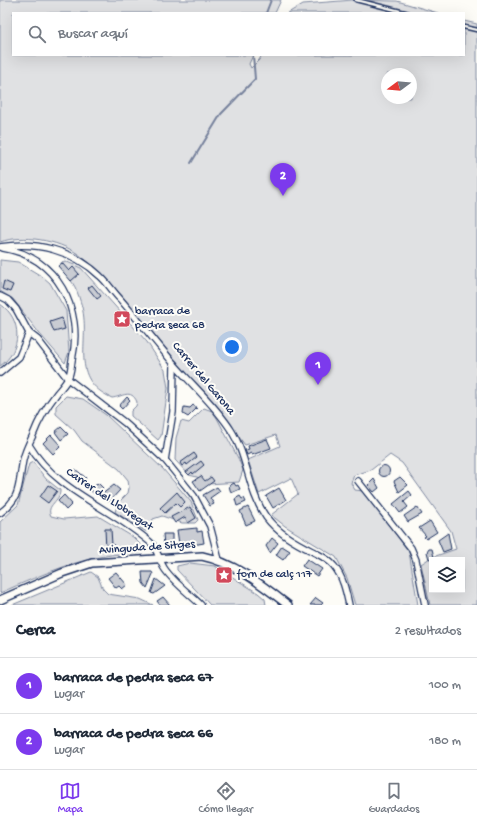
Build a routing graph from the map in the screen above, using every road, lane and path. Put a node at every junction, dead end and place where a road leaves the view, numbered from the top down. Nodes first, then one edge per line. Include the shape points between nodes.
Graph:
1 (356, 0) edge
2 (404, 12) edge
3 (465, 27) edge
4 (477, 30) edge
5 (0, 247) edge
6 (0, 296) edge
7 (29, 332) junction
8 (174, 364) junction
9 (0, 373) edge
10 (68, 379) junction
11 (29, 445) junction
12 (165, 460) junction
13 (358, 481) dead end
14 (0, 514) edge
15 (158, 558) junction
16 (219, 560) junction
17 (0, 600) edge
18 (201, 605) edge
19 (288, 605) edge
20 (349, 605) edge
21 (425, 605) edge

1 - 2 lane
3 - 4 lane
5 - 8 street, Carrer del Garona via 19,244 49,248 87,265 101,276
5 - 10 street via 29,256 48,271 63,288 74,317 75,331 75,348
6 - 7 street via 16,309
7 - 9 street via 19,357
7 - 10 street
8 - 12 street via 173,412
8 - 20 street, Carrer del Garona via 220,414 231,430 241,449 256,498 267,518 276,529 333,564 345,586
10 - 11 street via 39,418
10 - 12 street via 125,423
11 - 14 street via 23,459 17,496 11,506
11 - 15 street, Carrer del Llobregat via 50,473 151,542
12 - 16 street via 194,496 210,526
13 - 21 street via 410,548 416,560
15 - 16 street, Avinguda de Sitges via 202,556
15 - 17 street, Avinguda de Sitges via 92,563
15 - 18 street, Carrer del Llobregat via 165,570
16 - 19 street, Avinguda de Sitges via 256,581

